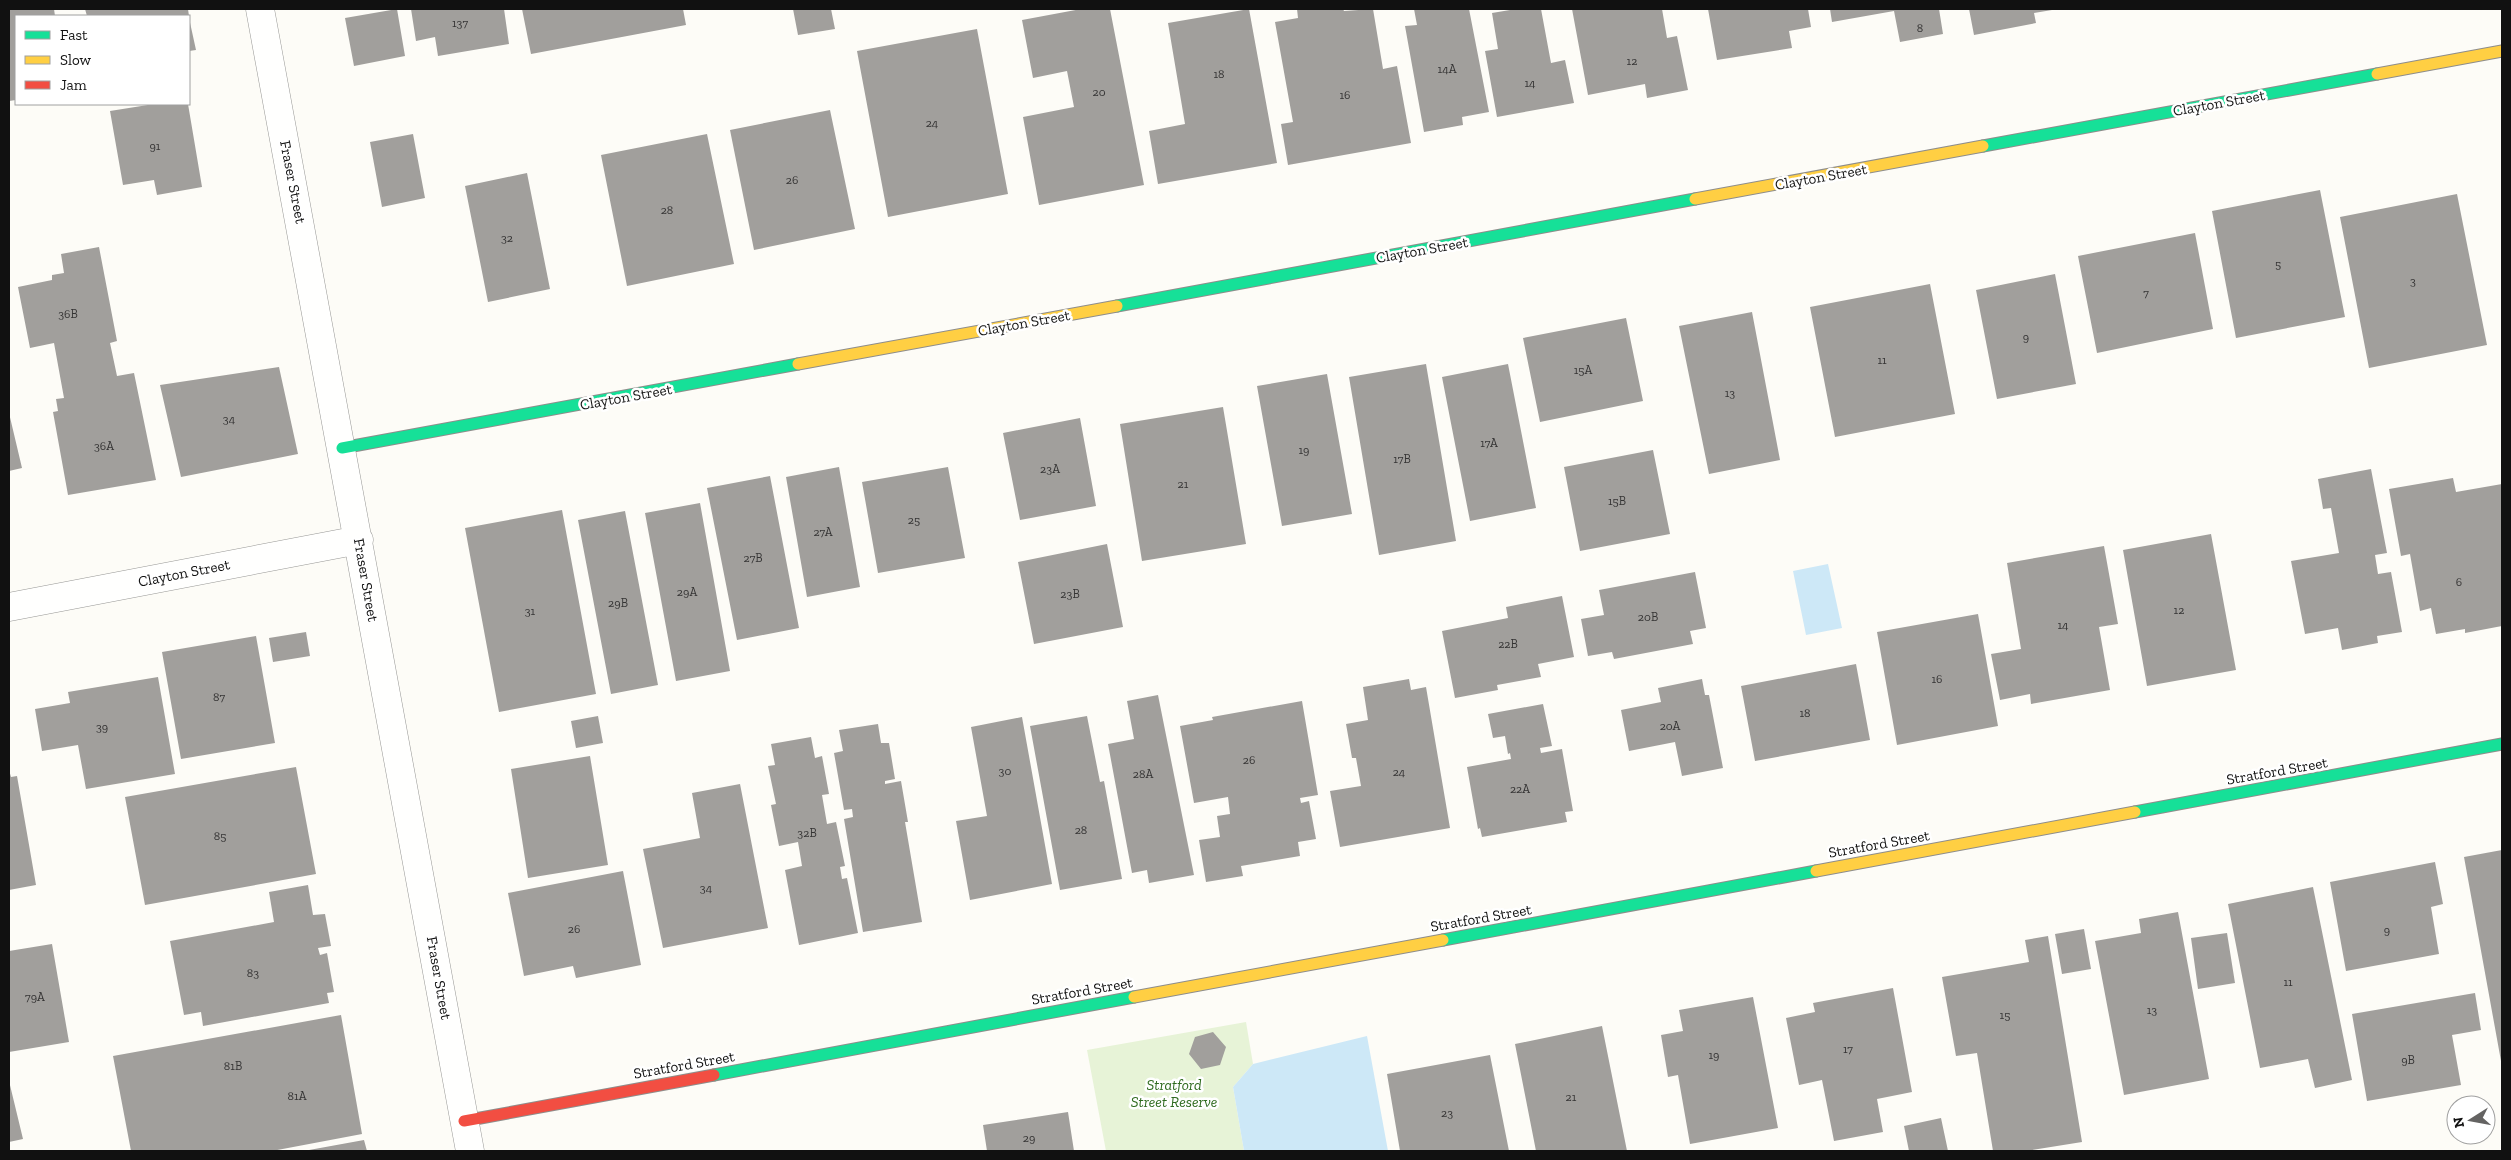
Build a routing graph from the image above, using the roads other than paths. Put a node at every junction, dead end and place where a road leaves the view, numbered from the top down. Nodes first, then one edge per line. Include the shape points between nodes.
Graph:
1 (260, 9) edge
2 (2502, 51) edge
3 (342, 448) junction
4 (359, 540) junction
5 (9, 606) edge
6 (2502, 744) edge
7 (464, 1121) junction
8 (470, 1151) edge

1 - 3 street, Fraser Street
2 - 3 street, Clayton Street
3 - 4 street, Fraser Street
4 - 5 street, Clayton Street
4 - 7 street, Fraser Street
6 - 7 street, Stratford Street
7 - 8 street, Fraser Street

